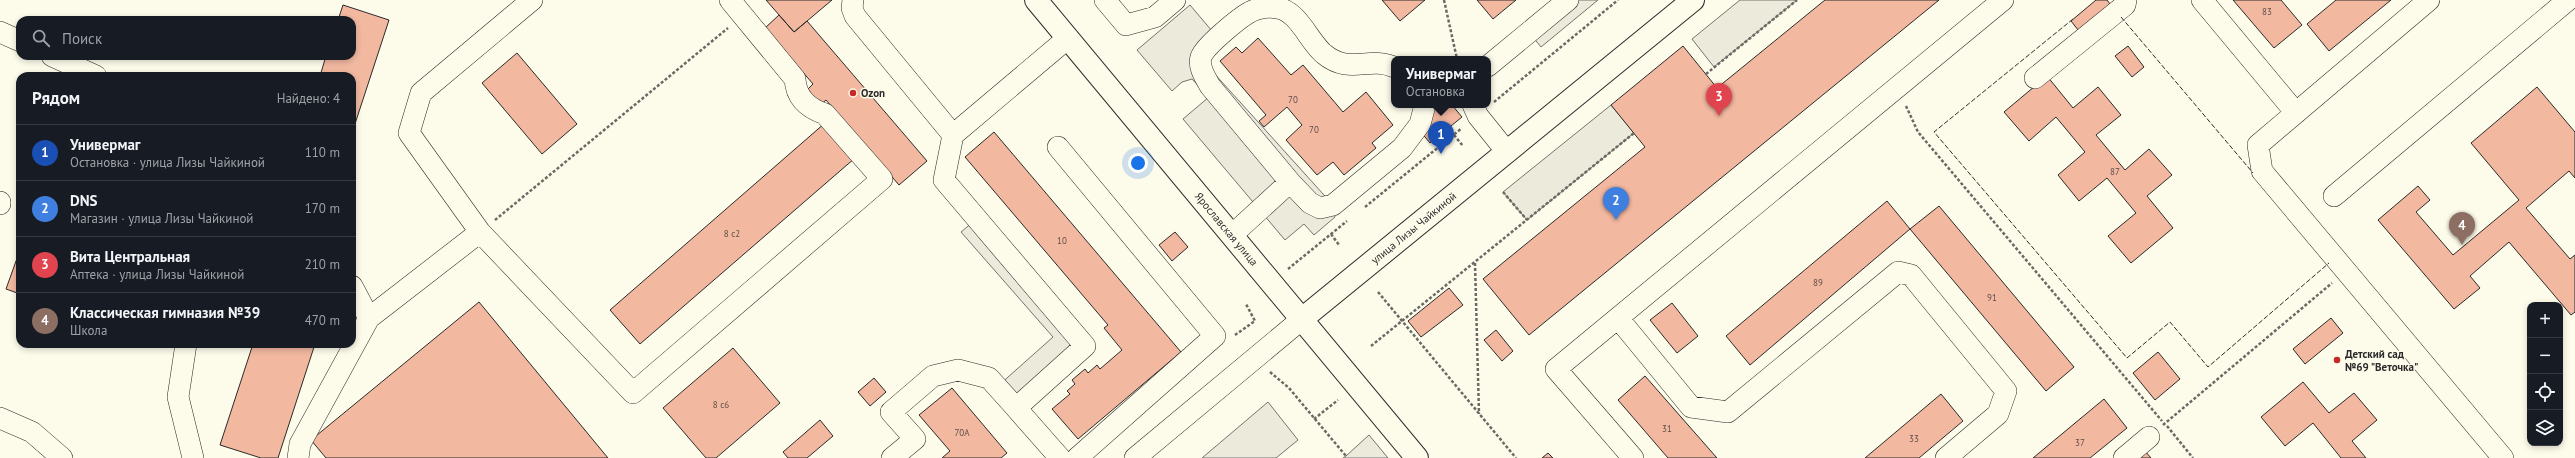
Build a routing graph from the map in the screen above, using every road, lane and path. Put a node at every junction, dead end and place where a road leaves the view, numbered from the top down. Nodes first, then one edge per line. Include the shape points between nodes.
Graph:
1 (532, 0) edge
2 (854, 0) edge
3 (1036, 0) edge
4 (1105, 0) edge
5 (1175, 0) edge
6 (1444, 0) edge
7 (1568, 0) edge
8 (1618, 0) edge
9 (1693, 0) edge
10 (1797, 0) edge
11 (2002, 0) edge
12 (2126, 0) edge
13 (2202, 0) edge
14 (2429, 0) edge
15 (2568, 0) edge
16 (2571, 0) edge
17 (2575, 4) edge
18 (737, 8) edge
19 (0, 32) edge
20 (1068, 38) junction
21 (16, 39) edge
22 (1456, 56) edge
23 (61, 60) edge
24 (1491, 64) edge
25 (1391, 67) edge
26 (87, 72) edge
27 (1706, 74) dead end
28 (2035, 78) dead end
29 (1898, 86) junction
30 (1491, 98) edge
31 (1424, 108) edge
32 (1475, 110) edge
33 (2296, 113) junction
34 (1634, 133) dead end
35 (953, 135) junction
36 (1454, 135) junction
37 (1463, 146) dead end
38 (1058, 147) dead end
39 (1507, 152) junction
40 (1290, 182) junction
41 (1503, 192) dead end
42 (2334, 196) dead end
43 (1362, 209) dead end
44 (1350, 219) dead end
45 (1527, 220) junction
46 (480, 232) junction
47 (1331, 234) junction
48 (1232, 235) junction
49 (1339, 245) dead end
50 (1475, 262) junction
51 (1288, 269) dead end
52 (2346, 272) junction
53 (1378, 292) dead end
54 (356, 294) edge
55 (1246, 304) dead end
56 (368, 318) junction
57 (1618, 318) junction
58 (1302, 319) junction
59 (1402, 321) junction
60 (1232, 337) dead end
61 (356, 340) edge
62 (1371, 346) dead end
63 (185, 348) edge
64 (352, 348) edge
65 (1254, 359) junction
66 (1338, 400) dead end
67 (1016, 408) junction
68 (1479, 414) junction
69 (0, 418) edge
70 (1314, 419) junction
71 (2157, 430) junction
72 (1346, 456) dead end
73 (62, 458) edge
74 (193, 458) edge
75 (298, 458) edge
76 (892, 458) edge
77 (1063, 458) edge
78 (1135, 458) edge
79 (1417, 458) edge
80 (1516, 458) edge
81 (1633, 458) edge
82 (1946, 458) edge
83 (2124, 458) edge
84 (2194, 458) edge
85 (2503, 458) edge

1 - 46 street via 421,93 409,133
2 - 35 street via 852,8 855,16
3 - 20 main road, Ярославская улица
4 - 5 street via 1126,25 1155,17
6 - 22 path
7 - 24 street
8 - 30 path
9 - 39 main road, улица Лизы Чайкиной
10 - 27 path
11 - 29 street
12 - 28 street via 2125,5
13 - 33 street
14 - 33 street
15 - 42 street
16 - 17 street
18 - 46 path
18 - 46 street via 795,79 796,91 811,110 824,114 882,179 633,393
19 - 21 street
20 - 35 street
20 - 48 main road, Ярославская улица
23 - 26 street
25 - 40 street via 1343,65 1324,54 1294,17 1279,8 1264,8 1250,12 1208,47 1201,58 1202,71 1210,86
29 - 57 street
29 - 71 path via 1918,132
31 - 40 street via 1420,124 1402,148 1333,205 1320,208 1310,203
32 - 36 path
32 - 39 street
33 - 52 street via 2258,145 2262,171
34 - 45 path
35 - 67 street via 944,180 1085,346
36 - 37 path
36 - 43 path
38 - 77 street via 1215,336
39 - 58 main road, улица Лизы Чайкиной
40 - 48 street
41 - 45 path
44 - 47 path
45 - 50 path
46 - 56 street
47 - 49 path
47 - 51 path
48 - 58 main road, Ярославская улица
50 - 59 path
50 - 68 path
52 - 71 path
52 - 85 street
53 - 59 path
54 - 56 street
55 - 60 path via 1255,321
56 - 61 street
57 - 81 street via 1556,369
57 - 82 street via 1691,407 1728,412 1898,272 1911,275 2006,391 1998,414
58 - 65 street, улица Лизы Чайкиной
58 - 79 main road, Ярославская улица
59 - 62 path
59 - 68 path
63 - 74 street via 178,397
64 - 75 street via 300,444
65 - 70 path via 1289,388
65 - 78 street, улица Лизы Чайкиной
66 - 70 path
67 - 76 street via 989,378 958,370 933,376 891,412 915,439
67 - 77 street
68 - 80 path
69 - 73 street via 32,432
70 - 72 path
71 - 83 street
71 - 84 path

